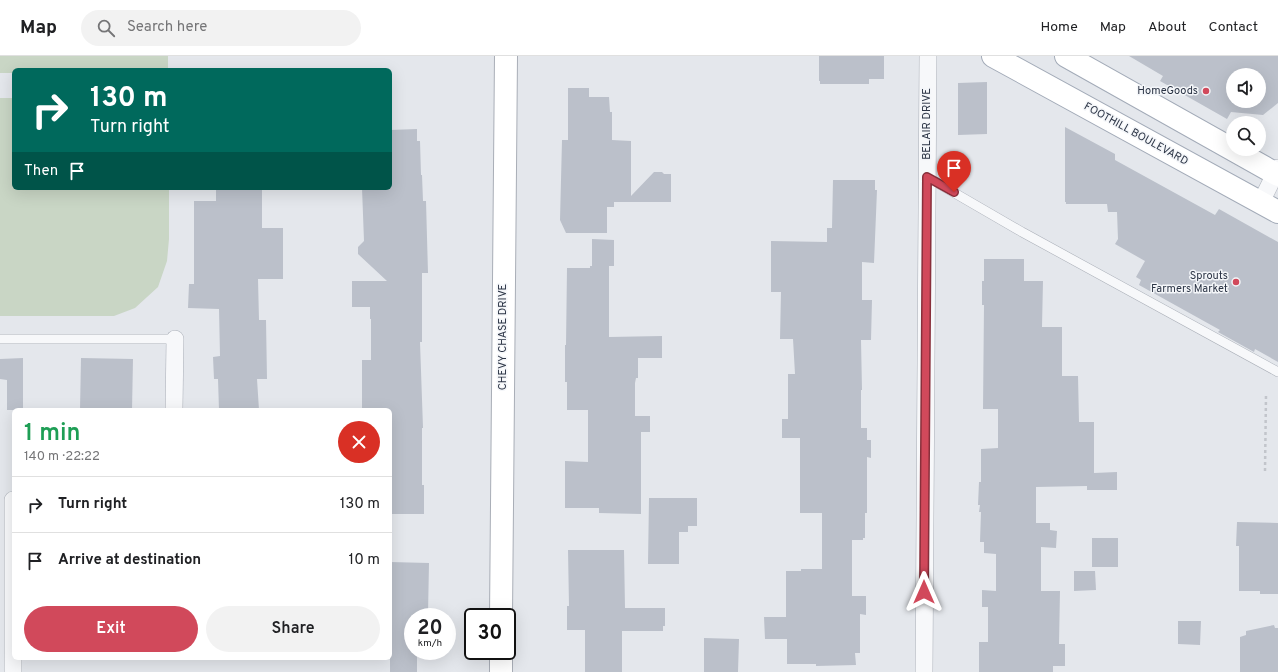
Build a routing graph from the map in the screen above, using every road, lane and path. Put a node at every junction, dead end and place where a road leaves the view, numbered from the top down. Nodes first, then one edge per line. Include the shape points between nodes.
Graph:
1 (506, 56) edge
2 (928, 56) edge
3 (993, 56) edge
4 (1066, 56) edge
5 (1277, 172) edge
6 (927, 177) junction
7 (1270, 207) edge
8 (0, 339) edge
9 (175, 339) joint
10 (1278, 372) edge
11 (1266, 395) dead end
12 (174, 408) edge
13 (1265, 471) dead end
14 (9, 500) edge
15 (501, 608) edge
16 (12, 629) edge
17 (13, 660) edge
18 (501, 660) edge
19 (13, 672) edge
20 (501, 672) edge
21 (924, 672) edge

1 - 15 main road, CHEVY CHASE DRIVE
2 - 6 street, BELAIR DRIVE
3 - 7 main road, FOOTHILL BOULEVARD
4 - 5 main road
5 - 7 street
6 - 10 lane
6 - 21 street, BELAIR DRIVE
8 - 9 lane
9 - 12 street
11 - 13 path
14 - 16 street
17 - 19 street
18 - 20 main road

